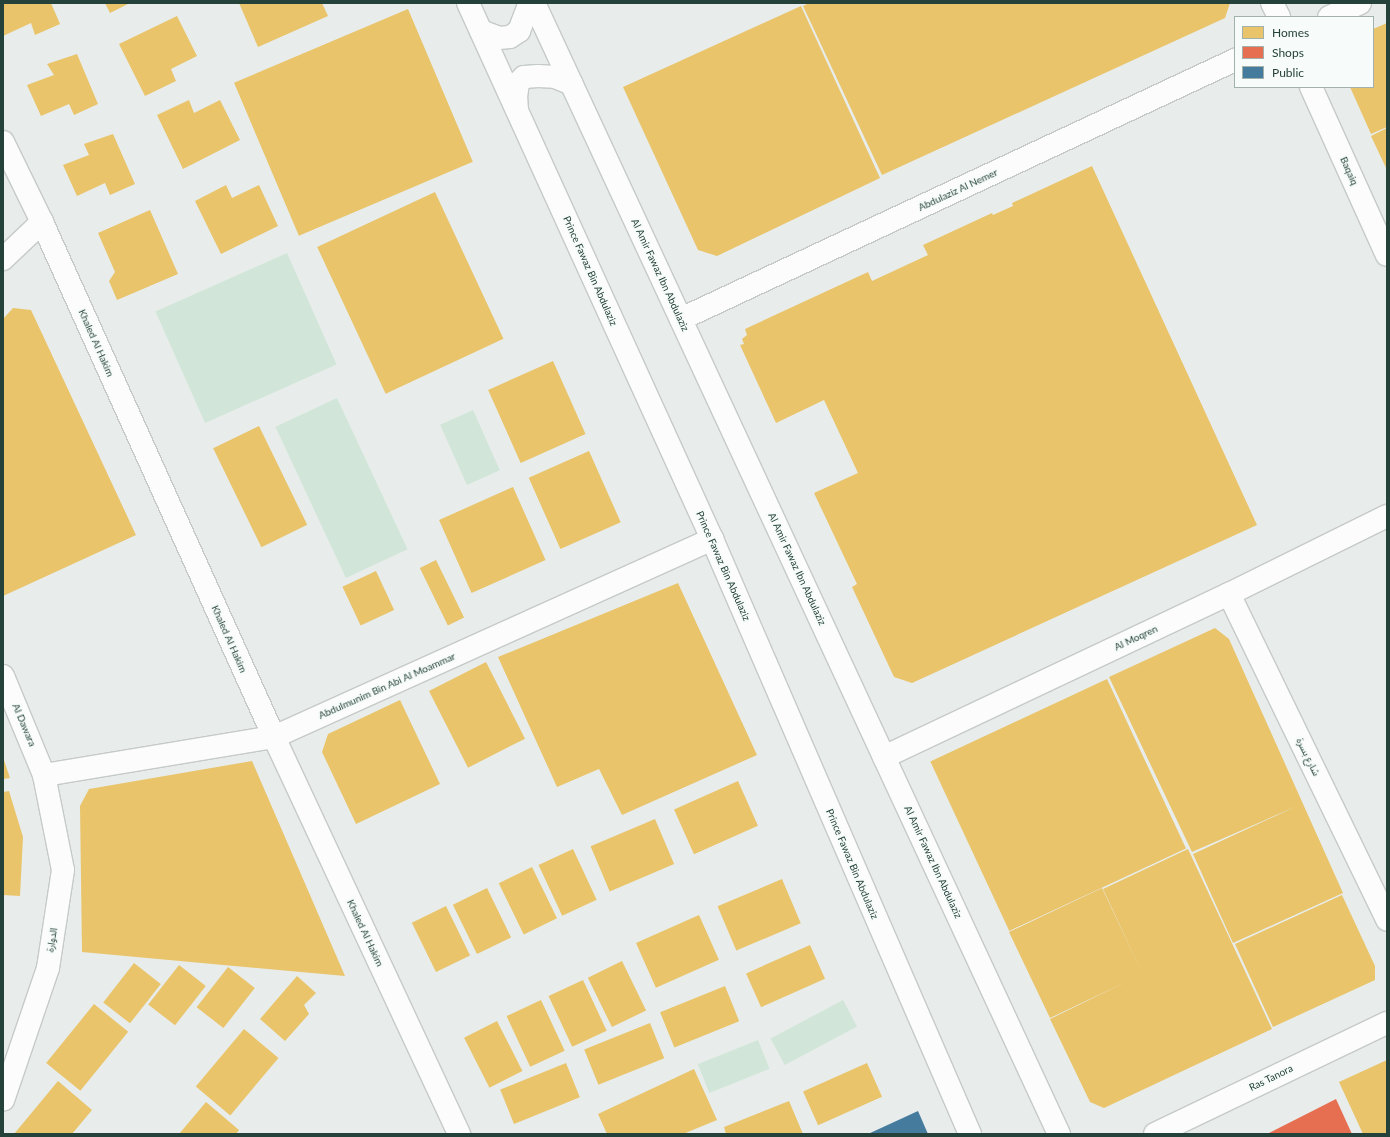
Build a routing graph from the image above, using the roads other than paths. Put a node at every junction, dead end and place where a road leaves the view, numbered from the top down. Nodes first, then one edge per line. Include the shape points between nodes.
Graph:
1 (468, 3) edge
2 (530, 3) edge
3 (534, 3) edge
4 (1272, 3) edge
5 (1360, 3) edge
6 (1278, 16) edge
7 (1331, 16) edge
8 (481, 31) junction
9 (1234, 60) edge
10 (572, 84) junction
11 (1311, 88) edge
12 (517, 110) junction
13 (3, 142) edge
14 (42, 222) junction
15 (1387, 255) edge
16 (3, 259) edge
17 (681, 319) junction
18 (1387, 516) edge
19 (712, 539) junction
20 (1230, 594) junction
21 (3, 676) edge
22 (274, 737) junction
23 (884, 757) junction
24 (44, 775) junction
25 (1387, 920) edge
26 (1387, 1023) edge
27 (3, 1100) edge
28 (458, 1134) edge
29 (970, 1134) edge
30 (1059, 1134) edge
31 (1154, 1134) edge

1 - 8 street, Prince Fawaz Bin Abdulaziz
2 - 8 street via 519,31 510,37 499,38
3 - 10 street, Al Amir Fawaz Ibn Abdulaziz
4 - 6 street
5 - 7 street
8 - 12 street, Prince Fawaz Bin Abdulaziz
9 - 17 street, Abdulaziz Al Nemer
10 - 12 street via 555,77 524,77 518,83
10 - 17 street, Al Amir Fawaz Ibn Abdulaziz
11 - 15 street, Baqaiq
12 - 19 street, Prince Fawaz Bin Abdulaziz
13 - 14 street, Khaled Al Hakim
14 - 16 street
14 - 22 street, Khaled Al Hakim
17 - 23 street, Al Amir Fawaz Ibn Abdulaziz
18 - 20 street, Al Moqren
19 - 22 street, Abdulmunim Bin Abi Al Moammar
19 - 29 street, Prince Fawaz Bin Abdulaziz
20 - 23 street, Al Moqren
20 - 25 street, شارع بسرة
21 - 24 street, Al Dawara
22 - 24 street, Abdulmunim Bin Abi Al Moammar
22 - 28 street, Khaled Al Hakim
23 - 30 street, Al Amir Fawaz Ibn Abdulaziz
24 - 27 street, الدوارة via 63,870 48,968
26 - 31 street, Ras Tanora

